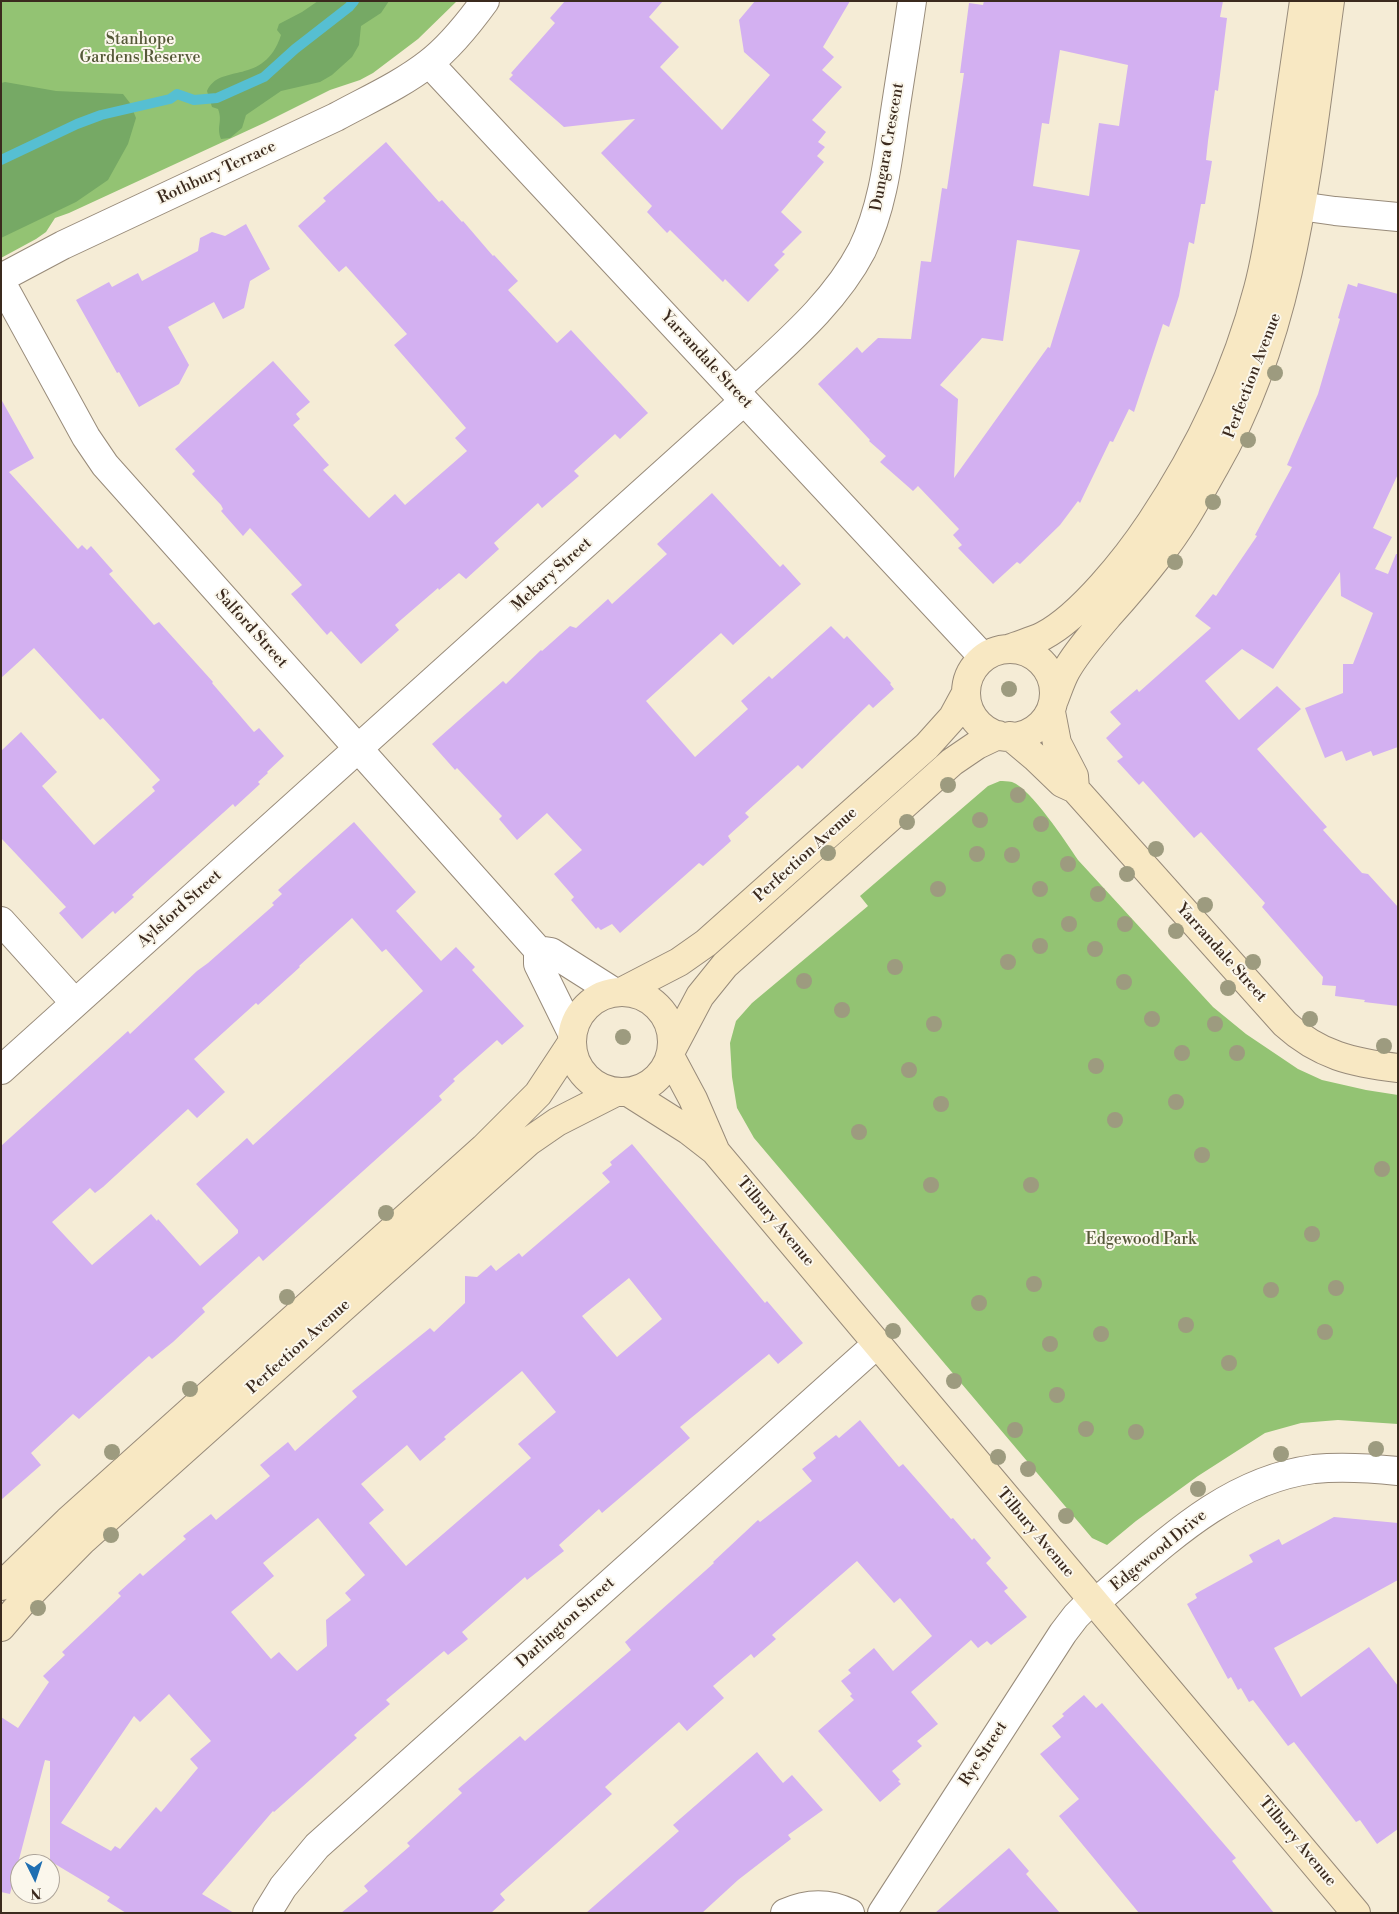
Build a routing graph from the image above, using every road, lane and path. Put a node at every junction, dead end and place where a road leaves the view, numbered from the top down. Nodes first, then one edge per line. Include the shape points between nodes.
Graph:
1 (485, 1) edge
2 (912, 1) edge
3 (1304, 1) edge
4 (1330, 1) edge
5 (429, 63) junction
6 (1274, 203) junction
7 (1301, 207) junction
8 (1398, 217) edge
9 (1, 278) edge
10 (1, 282) edge
11 (740, 396) junction
12 (1011, 648) junction
13 (983, 658) junction
14 (966, 693) junction
15 (1052, 706) junction
16 (1004, 736) junction
17 (359, 749) junction
18 (1075, 789) junction
19 (1, 921) edge
20 (538, 950) junction
21 (619, 991) junction
22 (76, 1003) junction
23 (572, 1038) junction
24 (671, 1052) junction
25 (1398, 1068) edge
26 (1, 1070) edge
27 (622, 1092) junction
28 (715, 1151) junction
29 (877, 1344) junction
30 (1398, 1471) edge
31 (8, 1586) edge
32 (1094, 1602) junction
33 (1, 1627) edge
34 (267, 1913) edge
35 (785, 1913) edge
36 (850, 1913) edge
37 (882, 1913) edge
38 (1356, 1913) edge

1 - 5 street
2 - 11 street, Dungara Crescent via 885,177 877,214 862,250 818,311
3 - 6 main road, Perfection Avenue
4 - 7 main road, Perfection Avenue
5 - 9 street, Rothbury Terrace via 336,117 63,245
5 - 11 street, Yarrandale Street
6 - 7 street
6 - 12 main road, Perfection Avenue via 1259,288 1247,328 1211,418 1179,477 1139,540 1097,591 1065,622 1043,636
7 - 8 street
7 - 15 main road, Perfection Avenue via 1280,304 1236,426 1182,524 1082,646 1066,672
10 - 17 street, Salford Street via 105,466
11 - 13 street, Yarrandale Street
11 - 17 street, Mekary Street
12 - 13 main road via 992,652
12 - 15 main road via 1023,650 1044,664 1054,687
13 - 14 main road via 971,672
14 - 16 main road via 972,714 988,730
14 - 21 main road, Perfection Avenue via 953,717 927,746 706,944 678,962
15 - 16 main road via 1044,722 1034,730 1022,735
15 - 18 main road, Yarrandale Street via 1057,743 1074,776
16 - 18 main road, Yarrandale Street via 1035,757 1062,783
16 - 24 main road, Perfection Avenue via 977,745 952,762 725,965 700,996
17 - 20 street, Salford Street
17 - 22 street, Aylsford Street
18 - 25 main road, Yarrandale Street via 1300,1038 1344,1059
19 - 22 street
20 - 21 street, Salford Street via 552,952
20 - 23 street via 538,964
21 - 23 main road via 599,997 587,1006 577,1018
21 - 24 main road via 640,994 665,1015 671,1030
22 - 26 street, Aylsford Street
23 - 27 main road via 574,1058 590,1081 602,1088
23 - 31 main road, Perfection Avenue via 538,1094 484,1148 83,1507
24 - 27 main road via 664,1070 654,1081 642,1088
24 - 28 main road, Tilbury Avenue
27 - 28 main road, Tilbury Avenue via 671,1118
27 - 31 main road, Perfection Avenue via 557,1122 528,1142 83,1540
28 - 29 main road, Tilbury Avenue
29 - 32 main road, Tilbury Avenue
29 - 34 street, Darlington Street via 317,1846 283,1887
30 - 32 street, Edgewood Drive via 1344,1467 1313,1470 1262,1483 1216,1505 1187,1524
31 - 33 main road, Perfection Avenue
32 - 37 street, Rye Street via 1076,1616 1063,1633
32 - 38 main road, Tilbury Avenue
35 - 36 street via 820,1904

